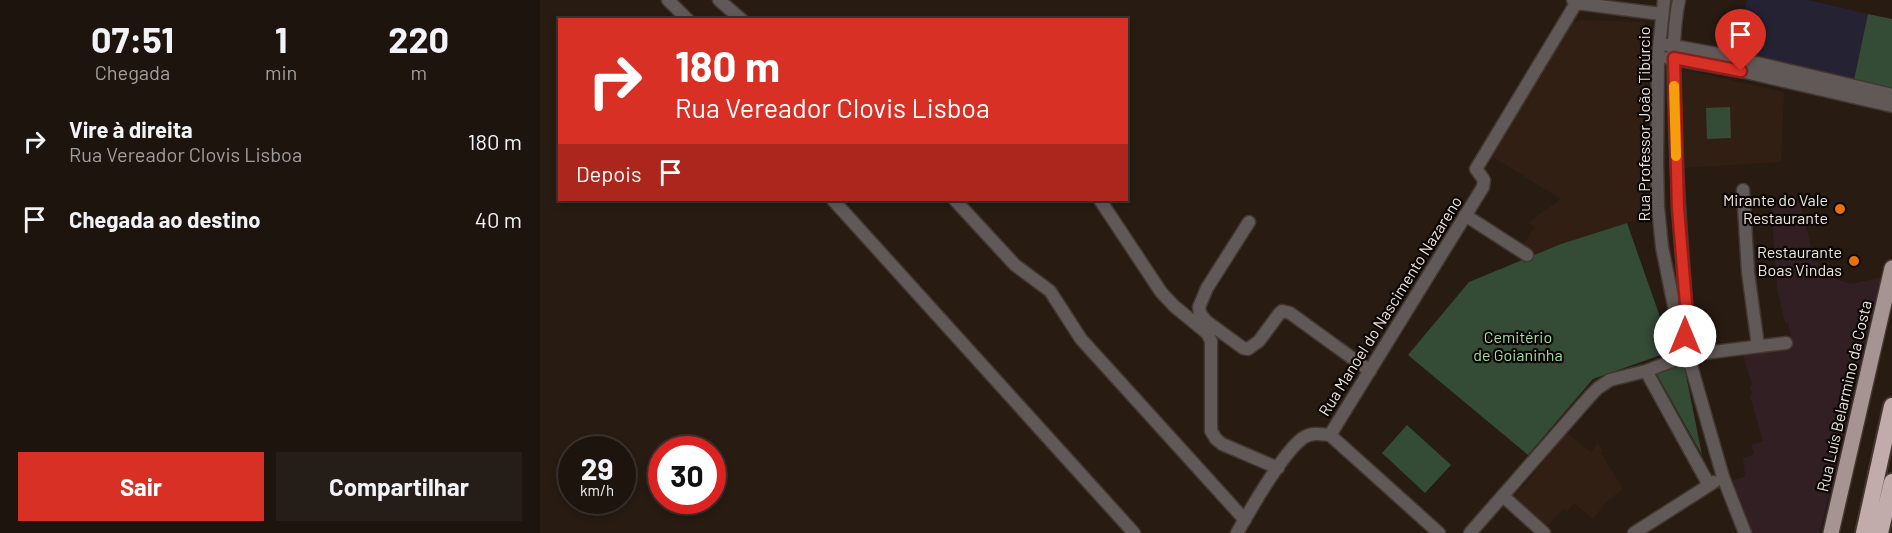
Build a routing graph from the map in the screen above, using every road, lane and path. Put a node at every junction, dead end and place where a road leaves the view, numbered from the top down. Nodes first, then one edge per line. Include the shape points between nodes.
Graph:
1 (668, 0) edge
2 (719, 0) edge
3 (1664, 0) edge
4 (1679, 0) edge
5 (1576, 1) edge
6 (1661, 14) junction
7 (686, 18) edge
8 (740, 18) edge
9 (1659, 51) junction
10 (1674, 52) junction
11 (1820, 84) junction
12 (1892, 95) edge
13 (1892, 106) edge
14 (1743, 190) dead end
15 (834, 201) edge
16 (956, 201) edge
17 (1101, 201) edge
18 (1466, 214) junction
19 (1250, 222) dead end
20 (1527, 255) dead end
21 (1892, 268) edge
22 (1681, 317) junction
23 (1786, 343) dead end
24 (1758, 346) junction
25 (1688, 355) junction
26 (1370, 370) junction
27 (1646, 371) junction
28 (1892, 406) edge
29 (1330, 435) junction
30 (1278, 468) junction
31 (1723, 477) junction
32 (1892, 482) edge
33 (1709, 485) junction
34 (1503, 496) junction
35 (1245, 520) junction
36 (1134, 533) edge
37 (1237, 533) edge
38 (1439, 533) edge
39 (1470, 533) edge
40 (1544, 533) edge
41 (1634, 533) edge
42 (1745, 533) edge
43 (1831, 533) edge
44 (1864, 533) edge
45 (1880, 533) edge

1 - 7 street
2 - 8 street
3 - 6 street, Rua Professor João Tibúrcio
4 - 10 street, Rua Professor João Tibúrcio
5 - 6 street
5 - 18 street, Rua Manoel do Nascimento Nazareno via 1478,167 1477,173 1485,182
6 - 9 street, Rua Professor João Tibúrcio
9 - 10 street
9 - 22 street, Rua Professor João Tibúrcio via 1659,222 1674,306
10 - 11 street
10 - 22 street, Rua Professor João Tibúrcio via 1678,208 1686,304
11 - 12 street
11 - 13 street
14 - 24 street
15 - 36 street
16 - 35 street via 1015,265 1050,291 1081,339
17 - 30 street via 1161,292 1211,341 1211,431 1216,439
18 - 20 street
18 - 26 street, Rua Manoel do Nascimento Nazareno
19 - 26 street via 1207,288 1199,307 1203,317 1248,349 1282,311 1290,313
21 - 43 main road, Rua Luís Belarmino da Costa
22 - 25 street, Rua Professor João Tibúrcio
23 - 24 street
24 - 25 street
25 - 27 street
25 - 31 street, Rua Professor João Tibúrcio
26 - 29 street, Rua Manoel do Nascimento Nazareno
27 - 33 street
27 - 34 street via 1610,380 1598,388
28 - 44 highway
29 - 30 street via 1304,436
29 - 38 street, Rua Manoel do Nascimento Nazareno
30 - 35 street
31 - 33 street
31 - 42 street, Rua Professor João Tibúrcio
32 - 45 highway
33 - 41 street
34 - 39 street
34 - 40 street
35 - 37 street

